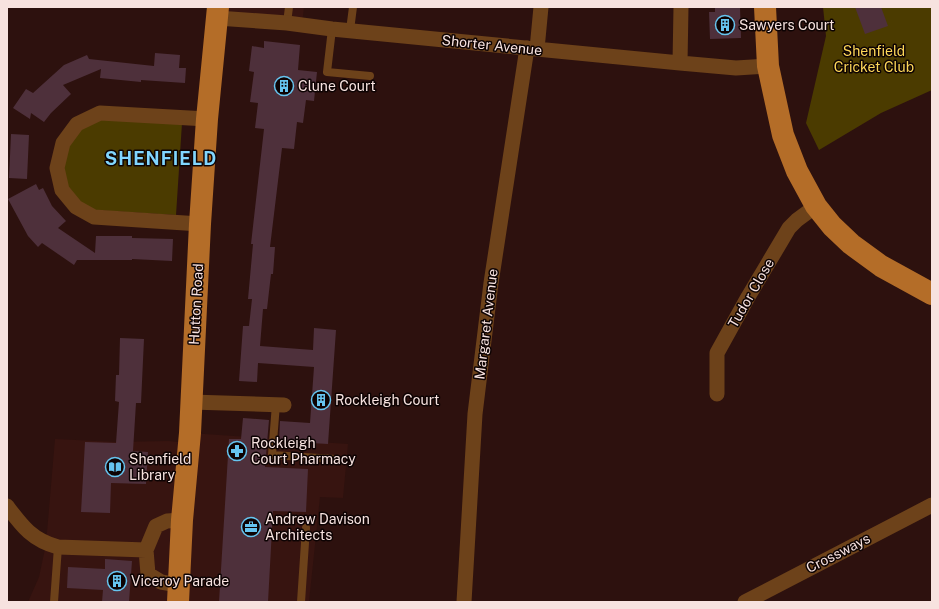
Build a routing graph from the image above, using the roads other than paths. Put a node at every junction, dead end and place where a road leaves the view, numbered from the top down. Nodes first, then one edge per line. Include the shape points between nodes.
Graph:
1 (290, 7) edge
2 (353, 7) edge
3 (541, 7) edge
4 (681, 7) edge
5 (765, 7) edge
6 (218, 12) edge
7 (287, 23) junction
8 (332, 29) junction
9 (350, 30) junction
10 (532, 49) junction
11 (680, 63) junction
12 (768, 66) junction
13 (370, 76) dead end
14 (207, 119) junction
15 (816, 206) junction
16 (200, 224) junction
17 (932, 294) edge
18 (717, 394) dead end
19 (191, 402) junction
20 (280, 405) joint
21 (335, 459) dead end
22 (932, 505) edge
23 (7, 506) edge
24 (182, 520) junction
25 (306, 528) dead end
26 (58, 547) junction
27 (146, 550) junction
28 (178, 594) edge
29 (763, 598) edge
30 (54, 602) edge
31 (301, 602) edge
32 (464, 602) edge
33 (745, 602) edge

1 - 7 lane
2 - 9 lane
3 - 10 street, Margaret Avenue
4 - 11 street
5 - 12 main road
6 - 7 street, Shorter Avenue
6 - 14 main road, Hutton Road
7 - 8 street, Shorter Avenue
8 - 9 street, Shorter Avenue
8 - 13 lane via 327,72
9 - 10 street, Shorter Avenue
10 - 11 street, Shorter Avenue
10 - 32 street, Margaret Avenue via 491,283 475,414
11 - 12 street, Shorter Avenue via 736,68
12 - 15 main road via 783,135 797,171
14 - 16 main road, Hutton Road
14 - 16 street via 100,113 78,124 63,143 57,168 62,190 76,208 94,217
15 - 17 main road via 851,244 881,266
15 - 18 street, Tudor Close via 789,228 717,353
16 - 19 main road, Hutton Road
19 - 20 street
19 - 24 main road, Hutton Road
20 - 21 lane via 272,455
22 - 29 street, Crossways
23 - 26 street via 32,536
24 - 27 street via 167,521 156,526
24 - 28 main road, Hutton Road
25 - 31 lane
26 - 27 street
26 - 30 lane
27 - 28 street via 148,574
29 - 33 street, Crossways

